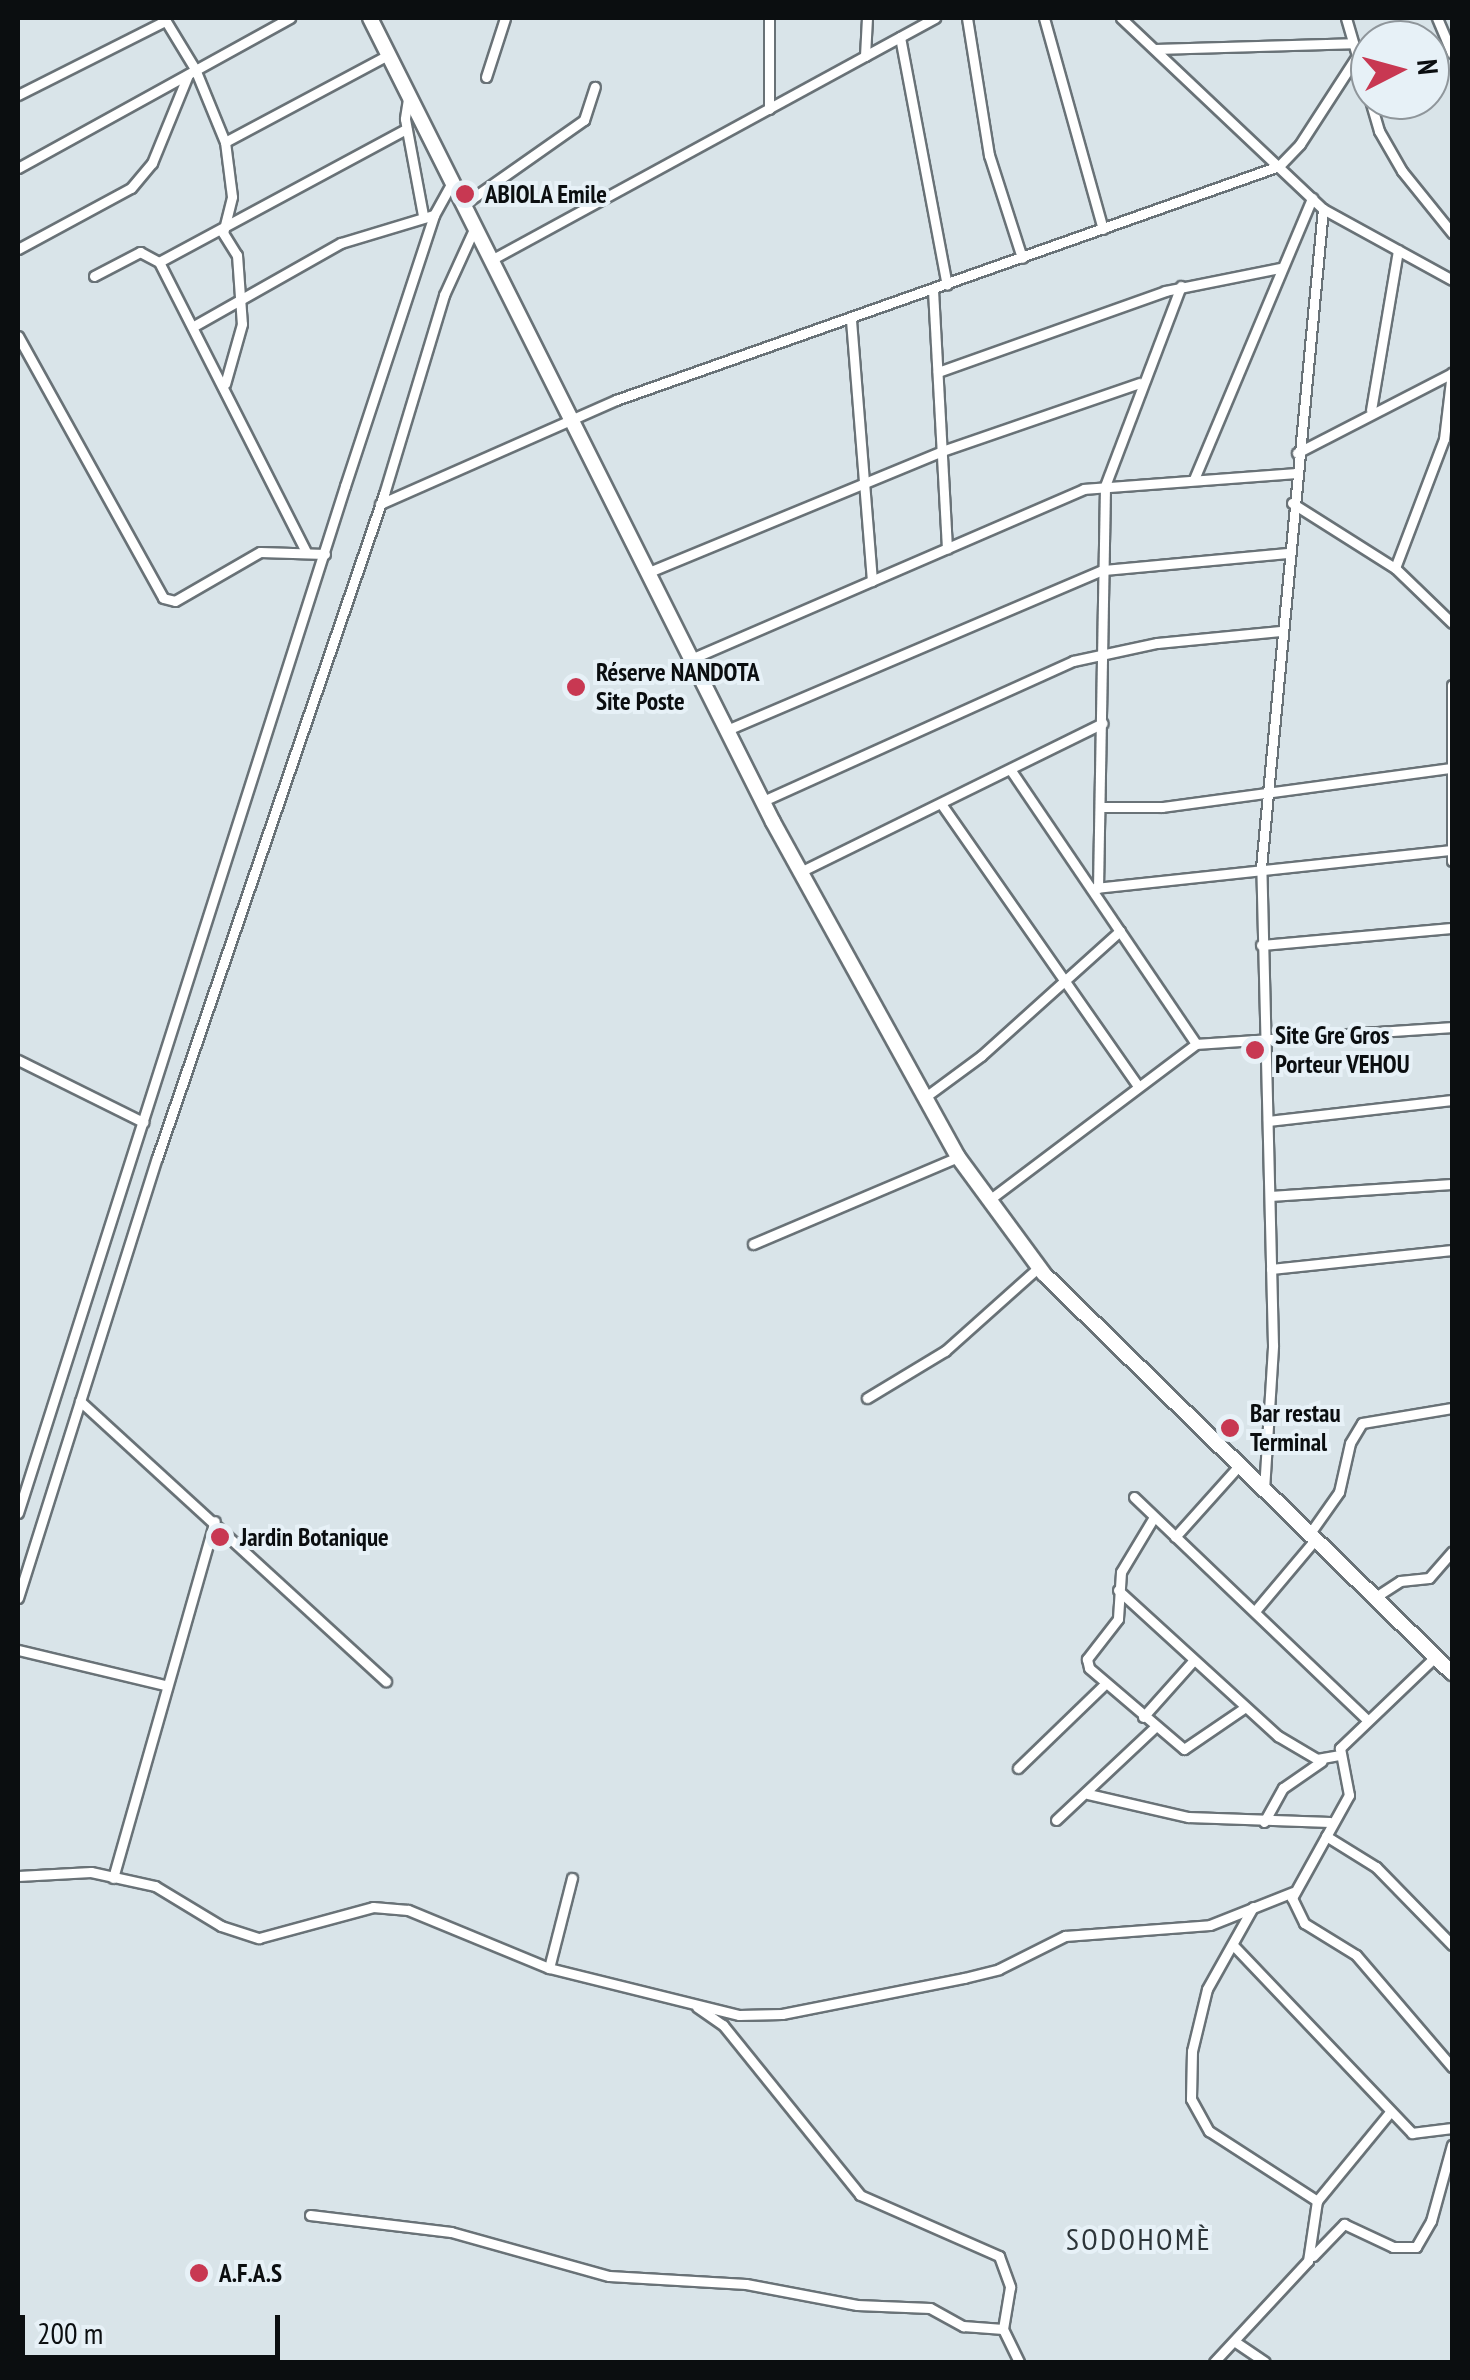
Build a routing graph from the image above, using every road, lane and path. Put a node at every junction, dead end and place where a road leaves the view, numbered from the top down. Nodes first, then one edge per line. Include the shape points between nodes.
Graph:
1 (262, 18) edge
2 (290, 18) edge
3 (370, 18) edge
4 (504, 18) edge
5 (770, 18) edge
6 (867, 18) edge
7 (936, 18) edge
8 (967, 18) edge
9 (1044, 18) edge
10 (1121, 18) edge
11 (1437, 18) edge
12 (164, 19) edge
13 (268, 29) junction
14 (900, 37) junction
15 (1350, 44) edge
16 (1155, 49) junction
17 (1452, 53) edge
18 (388, 55) junction
19 (865, 56) junction
20 (1350, 66) edge
21 (192, 72) junction
22 (486, 76) dead end
23 (595, 87) dead end
24 (18, 94) edge
25 (408, 99) junction
26 (768, 110) junction
27 (1377, 120) edge
28 (406, 129) junction
29 (225, 142) junction
30 (1278, 166) junction
31 (18, 168) edge
32 (452, 182) junction
33 (1312, 198) junction
34 (463, 205) junction
35 (1323, 210) junction
36 (428, 215) junction
37 (225, 223) junction
38 (475, 227) junction
39 (1103, 229) junction
40 (1452, 233) edge
41 (18, 249) edge
42 (1398, 250) junction
43 (1022, 258) junction
44 (491, 260) junction
45 (160, 262) junction
46 (1280, 268) junction
47 (94, 276) dead end
48 (1452, 280) edge
49 (947, 285) junction
50 (1181, 286) junction
51 (932, 290) junction
52 (241, 298) junction
53 (850, 320) junction
54 (194, 326) junction
55 (18, 336) edge
56 (938, 372) junction
57 (1452, 373) edge
58 (1140, 383) junction
59 (225, 384) junction
60 (1371, 410) junction
61 (570, 421) junction
62 (942, 451) junction
63 (1297, 453) junction
64 (1294, 473) junction
65 (1194, 479) junction
66 (860, 485) junction
67 (1105, 486) junction
68 (380, 504) junction
69 (1292, 504) junction
70 (946, 549) junction
71 (306, 552) junction
72 (1288, 553) junction
73 (325, 554) junction
74 (1395, 568) junction
75 (1103, 570) junction
76 (649, 572) junction
77 (872, 581) junction
78 (1452, 622) edge
79 (1280, 632) junction
80 (1102, 652) junction
81 (691, 659) junction
82 (1452, 685) edge
83 (1103, 723) junction
84 (727, 730) junction
85 (1451, 768) edge
86 (1012, 772) junction
87 (1269, 788) junction
88 (763, 801) junction
89 (942, 804) junction
90 (1102, 808) junction
91 (1452, 850) edge
92 (1452, 861) edge
93 (1262, 868) junction
94 (802, 872) junction
95 (1095, 888) junction
96 (1452, 928) edge
97 (1120, 932) junction
98 (1261, 945) junction
99 (1066, 983) junction
100 (1452, 1026) edge
101 (1262, 1036) junction
102 (1196, 1044) junction
103 (18, 1060) edge
104 (1138, 1086) junction
105 (922, 1099) junction
106 (1452, 1100) edge
107 (1268, 1121) junction
108 (143, 1122) junction
109 (958, 1157) junction
110 (1452, 1184) edge
111 (1270, 1196) junction
112 (988, 1200) junction
113 (753, 1244) dead end
114 (1452, 1250) edge
115 (1039, 1267) junction
116 (1271, 1269) junction
117 (867, 1398) dead end
118 (80, 1401) junction
119 (1452, 1408) edge
120 (1237, 1468) junction
121 (1264, 1492) junction
122 (1134, 1497) dead end
123 (18, 1513) edge
124 (1154, 1517) junction
125 (215, 1522) junction
126 (1174, 1536) junction
127 (1311, 1538) junction
128 (1452, 1552) edge
129 (1118, 1590) junction
130 (18, 1598) edge
131 (1374, 1598) junction
132 (1256, 1611) junction
133 (18, 1650) edge
134 (1436, 1657) junction
135 (1193, 1662) junction
136 (1452, 1673) edge
137 (386, 1680) dead end
138 (1105, 1684) junction
139 (165, 1685) junction
140 (1244, 1708) junction
141 (1143, 1717) junction
142 (1367, 1720) junction
143 (1154, 1728) junction
144 (1339, 1754) junction
145 (1322, 1760) junction
146 (1018, 1768) dead end
147 (1088, 1794) junction
148 (1056, 1820) dead end
149 (1264, 1822) junction
150 (1330, 1822) junction
151 (1326, 1836) junction
152 (18, 1876) edge
153 (112, 1878) junction
154 (572, 1878) dead end
155 (1293, 1892) junction
156 (1253, 1908) junction
157 (1233, 1945) junction
158 (1452, 1945) edge
159 (549, 1968) junction
160 (687, 2001) junction
161 (1452, 2067) edge
162 (1390, 2112) junction
163 (1452, 2128) edge
164 (1452, 2146) edge
165 (1317, 2201) junction
166 (310, 2215) dead end
167 (1308, 2261) junction
168 (1003, 2329) junction
169 (1234, 2341) junction
170 (1019, 2362) edge
171 (1214, 2362) edge
172 (1265, 2362) edge

1 - 13 street
2 - 13 street
3 - 18 main road
4 - 22 street
5 - 26 street
6 - 19 street
7 - 14 street
8 - 43 street via 990,155
9 - 39 street
10 - 16 street
11 - 17 street
12 - 21 street
12 - 24 street
13 - 21 street
14 - 19 street
14 - 49 street
15 - 16 street
16 - 30 street
18 - 25 main road
18 - 29 street
19 - 26 street
20 - 30 street via 1300,144
21 - 29 street
21 - 31 street
21 - 41 street via 152,163 131,188
23 - 34 street via 588,116
25 - 28 street
25 - 32 main road
26 - 44 street
27 - 40 street via 1386,144
28 - 36 street
28 - 37 street
29 - 37 street via 232,196
30 - 33 street
30 - 39 street
32 - 34 main road
32 - 36 street
33 - 35 street
33 - 46 street
34 - 38 main road
35 - 42 street
35 - 63 street
36 - 52 street via 341,243
36 - 73 street
37 - 45 street
37 - 52 street via 223,233 237,255
38 - 44 main road
38 - 68 street via 444,294
39 - 43 street
42 - 48 street
42 - 60 street
43 - 49 street
44 - 61 main road
45 - 47 street via 140,252
45 - 54 street
46 - 50 street
46 - 65 street
49 - 51 street
50 - 56 street
50 - 58 street
51 - 53 street
51 - 56 street
52 - 54 street
52 - 59 street via 242,334
53 - 61 street
53 - 66 street
54 - 59 street
55 - 71 street via 163,598 175,602 260,552
56 - 62 street
57 - 60 street
57 - 74 street via 1444,440
58 - 62 street
58 - 67 street
59 - 71 street
60 - 63 street
61 - 68 street
61 - 76 main road
62 - 66 street
62 - 70 street
63 - 64 street
64 - 65 street
64 - 69 street
65 - 67 street
66 - 76 street
66 - 77 street
67 - 70 street
67 - 75 street
68 - 118 street
69 - 72 street
69 - 74 street
70 - 77 street
71 - 73 street
72 - 75 street
72 - 79 street
73 - 108 street
74 - 78 street
75 - 80 street
75 - 84 street
76 - 81 main road
77 - 81 street
79 - 80 street
79 - 87 street
80 - 83 street
80 - 88 street
81 - 84 main road
82 - 85 street
83 - 86 street
83 - 90 street
84 - 88 main road
85 - 87 street
85 - 91 street
86 - 89 street
86 - 95 street
87 - 90 street via 1162,806
87 - 93 street
88 - 94 main road
89 - 94 street
89 - 99 street
90 - 95 street
91 - 92 street
91 - 93 street
93 - 95 street
93 - 98 street
94 - 105 main road
95 - 97 street
96 - 98 street
97 - 99 street
97 - 102 street
98 - 101 street
99 - 104 street
99 - 105 street
100 - 101 street
101 - 102 street
101 - 107 street
102 - 104 street
103 - 108 street
104 - 112 street
105 - 109 main road
106 - 107 street
107 - 111 street
108 - 123 street
109 - 112 main road
109 - 113 street
110 - 111 street
111 - 116 street
112 - 115 main road
114 - 116 street
115 - 117 street via 945,1351
115 - 120 main road
116 - 121 street via 1272,1413
118 - 125 street
118 - 130 street
119 - 127 street via 1362,1424 1350,1442 1339,1492
120 - 121 main road
120 - 126 street
121 - 127 main road
122 - 124 street
124 - 126 street
124 - 129 street
125 - 137 street
125 - 139 street
126 - 132 street
127 - 131 main road
127 - 132 street
128 - 131 street via 1430,1578 1400,1581
129 - 135 street
129 - 138 street via 1115,1627 1088,1659
131 - 134 main road
132 - 142 street
133 - 139 street
134 - 136 main road
134 - 142 street
135 - 140 street
135 - 141 street
138 - 141 street
138 - 146 street
139 - 153 street
140 - 143 street via 1184,1750
140 - 145 street
141 - 143 street
142 - 144 street
143 - 147 street
144 - 145 street
144 - 150 street via 1350,1790
145 - 149 street via 1284,1788
147 - 148 street
147 - 149 street via 1188,1817
149 - 150 street
150 - 151 street
151 - 155 street
151 - 158 street via 1376,1868
152 - 153 street via 84,1872
153 - 159 street via 166,1890 207,1919 251,1937 384,1907 408,1910
154 - 159 street
155 - 156 street
155 - 161 street via 1304,1924 1346,1945
156 - 157 street
156 - 160 street via 1210,1925 1065,1936 999,1969 782,2014 739,2014
157 - 162 street
157 - 165 street via 1214,1974 1198,2021 1194,2114 1209,2131
159 - 160 street
160 - 168 street via 724,2024 860,2195 999,2256 1010,2287
162 - 163 street via 1419,2136
162 - 165 street
164 - 167 street via 1431,2221 1416,2247 1393,2246 1344,2224
165 - 167 street
166 - 168 street via 450,2232 609,2276 746,2284 858,2305 930,2308 963,2326
167 - 169 street
168 - 170 street
169 - 171 street
169 - 172 street

